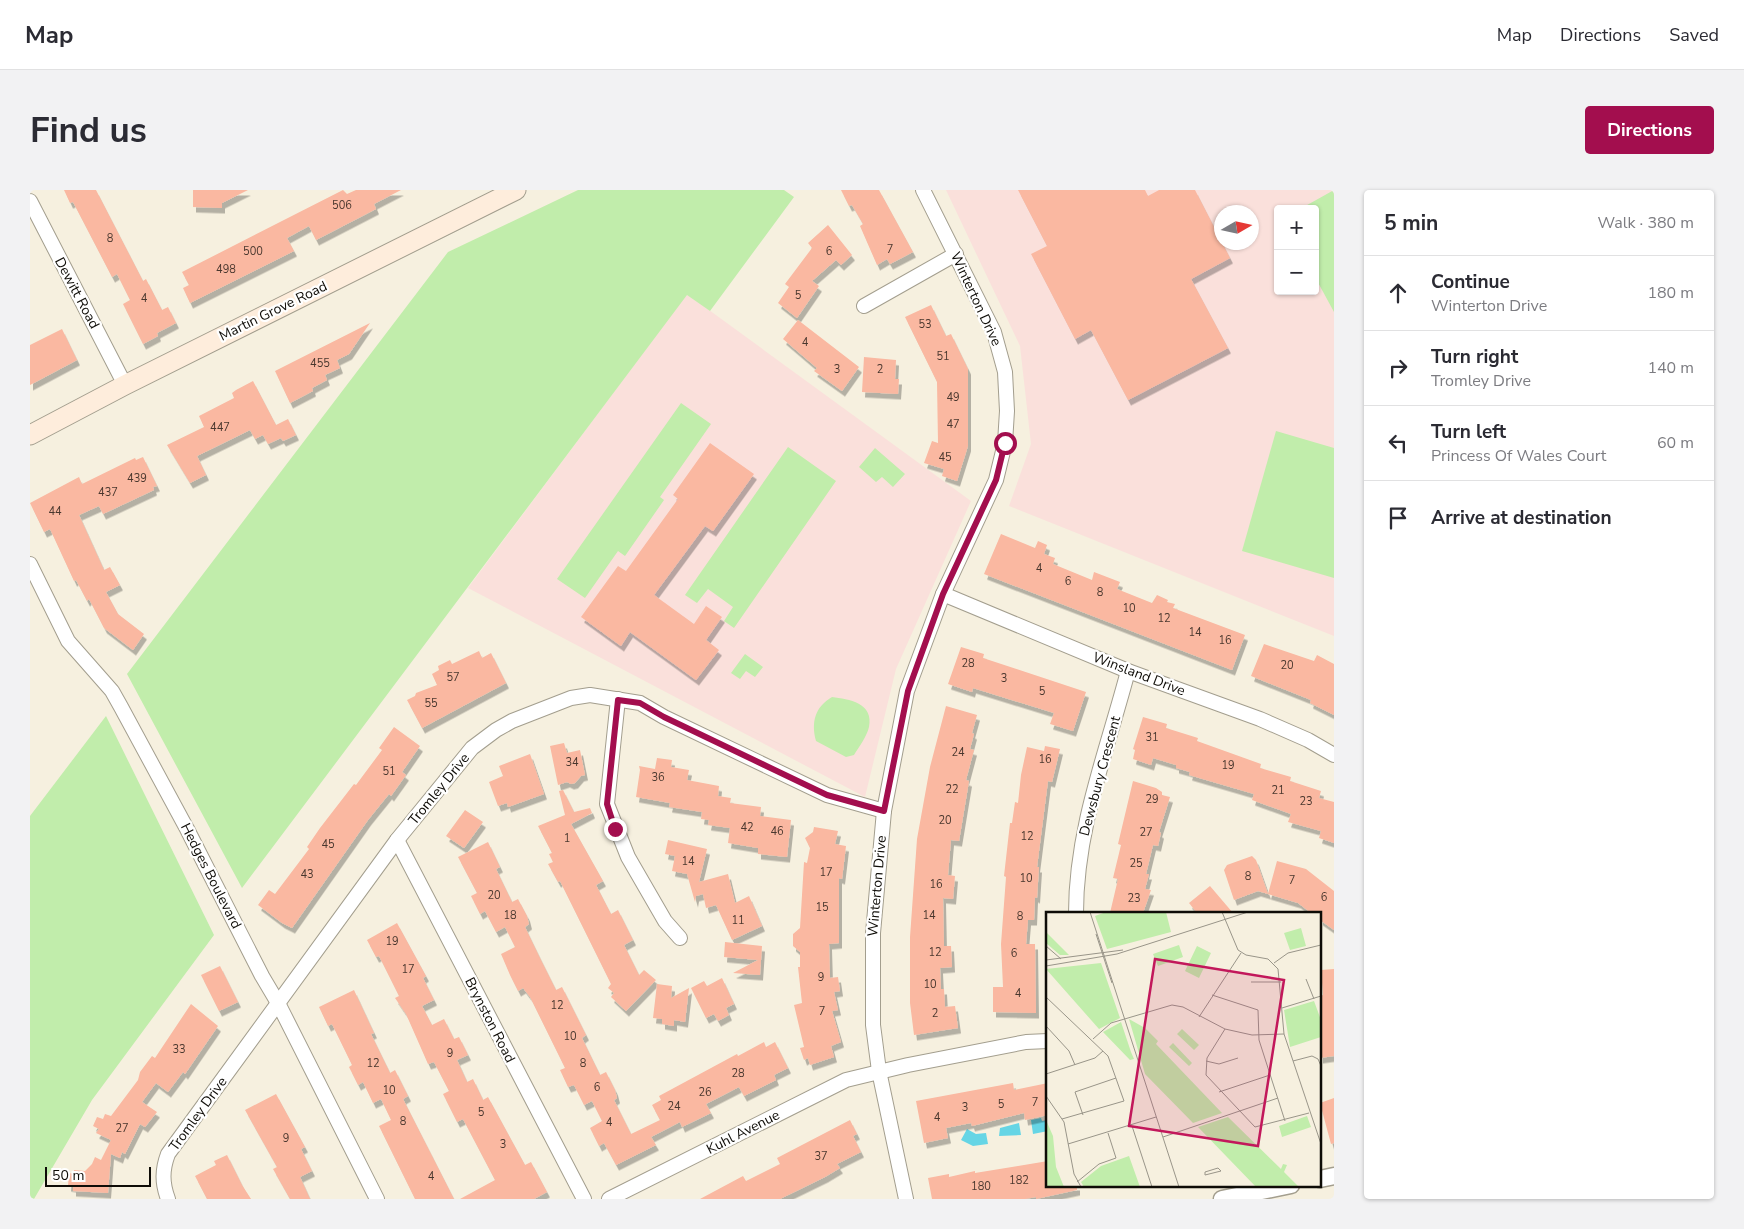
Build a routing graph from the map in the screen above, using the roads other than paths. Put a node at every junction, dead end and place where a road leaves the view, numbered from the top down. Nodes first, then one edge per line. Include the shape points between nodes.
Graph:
1 (516, 190) edge
2 (923, 190) edge
3 (32, 211) edge
4 (956, 254) junction
5 (864, 306) dead end
6 (125, 385) junction
7 (30, 435) edge
8 (30, 564) edge
9 (943, 594) junction
10 (1128, 671) junction
11 (618, 700) junction
12 (1334, 755) edge
13 (884, 811) junction
14 (397, 840) junction
15 (1076, 912) edge
16 (680, 938) dead end
17 (278, 1003) junction
18 (1046, 1041) edge
19 (879, 1071) junction
20 (1286, 1186) edge
21 (168, 1199) edge
22 (377, 1199) edge
23 (584, 1199) edge
24 (609, 1199) edge
25 (906, 1199) edge
26 (1222, 1199) edge

1 - 6 main road, Martin Grove Road
2 - 4 street, Winterton Drive
3 - 6 street, Dewitt Road
4 - 5 street
4 - 9 street, Winterton Drive via 986,313 1001,352 1007,410 1005,443 996,480
6 - 7 main road, Martin Grove Road
8 - 17 street, Hedges Boulevard via 68,641 112,691
9 - 10 street, Winsland Drive
9 - 13 street, Winterton Drive via 908,691
10 - 12 street, Winsland Drive via 1260,719
10 - 15 street, Dewsbury Crescent via 1084,829
11 - 13 street, Tromley Drive via 640,703 827,795
11 - 14 street, Tromley Drive via 590,695 571,698 496,730 463,758
11 - 16 street via 607,804 628,857 665,921
13 - 19 street, Winterton Drive via 873,933 873,1025
14 - 17 street, Tromley Drive
14 - 23 street, Brynston Road
17 - 21 street, Tromley Drive via 168,1154 163,1176
17 - 22 street, Hedges Boulevard
18 - 19 street via 1026,1042
19 - 24 street, Kuhl Avenue via 846,1080
19 - 25 street, Winterton Drive
20 - 26 street

